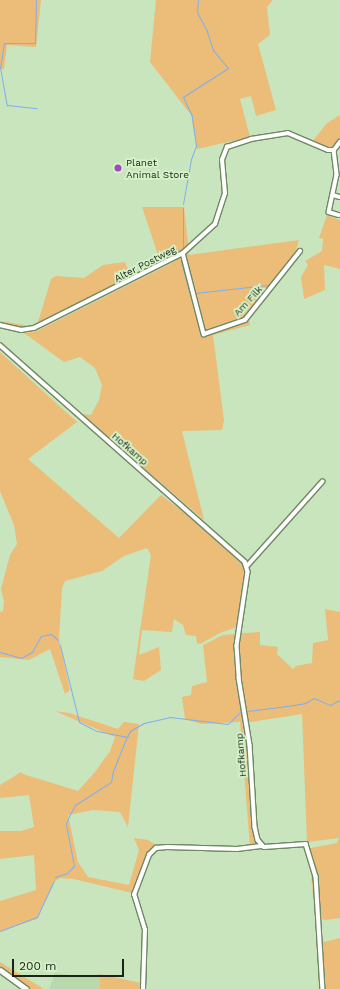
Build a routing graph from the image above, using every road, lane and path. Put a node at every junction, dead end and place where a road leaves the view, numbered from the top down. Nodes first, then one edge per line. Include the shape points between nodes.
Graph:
1 (340, 142) edge
2 (334, 150) junction
3 (333, 195) junction
4 (340, 197) edge
5 (339, 215) dead end
6 (300, 251) dead end
7 (183, 253) junction
8 (0, 325) edge
9 (0, 345) edge
10 (322, 482) dead end
11 (247, 566) junction
12 (262, 846) junction
13 (0, 970) edge
14 (26, 989) edge
15 (142, 989) edge
16 (323, 989) edge

1 - 2 street
2 - 3 street via 337,175
2 - 7 street, Alter Postweg via 328,150 288,133 251,139 227,147 222,160 225,194 215,224
3 - 4 street
3 - 5 street via 329,212
6 - 7 street, Am Filk via 246,320 204,334
7 - 8 street, Alter Postweg via 34,328 21,330
9 - 11 street, Hofkamp
10 - 11 street
11 - 12 street, Hofkamp via 238,646 239,678 250,745 255,827
12 - 15 street via 237,849 167,847 156,848 149,855 134,895 145,930
12 - 16 street via 271,848 306,844 316,876
13 - 14 main road

